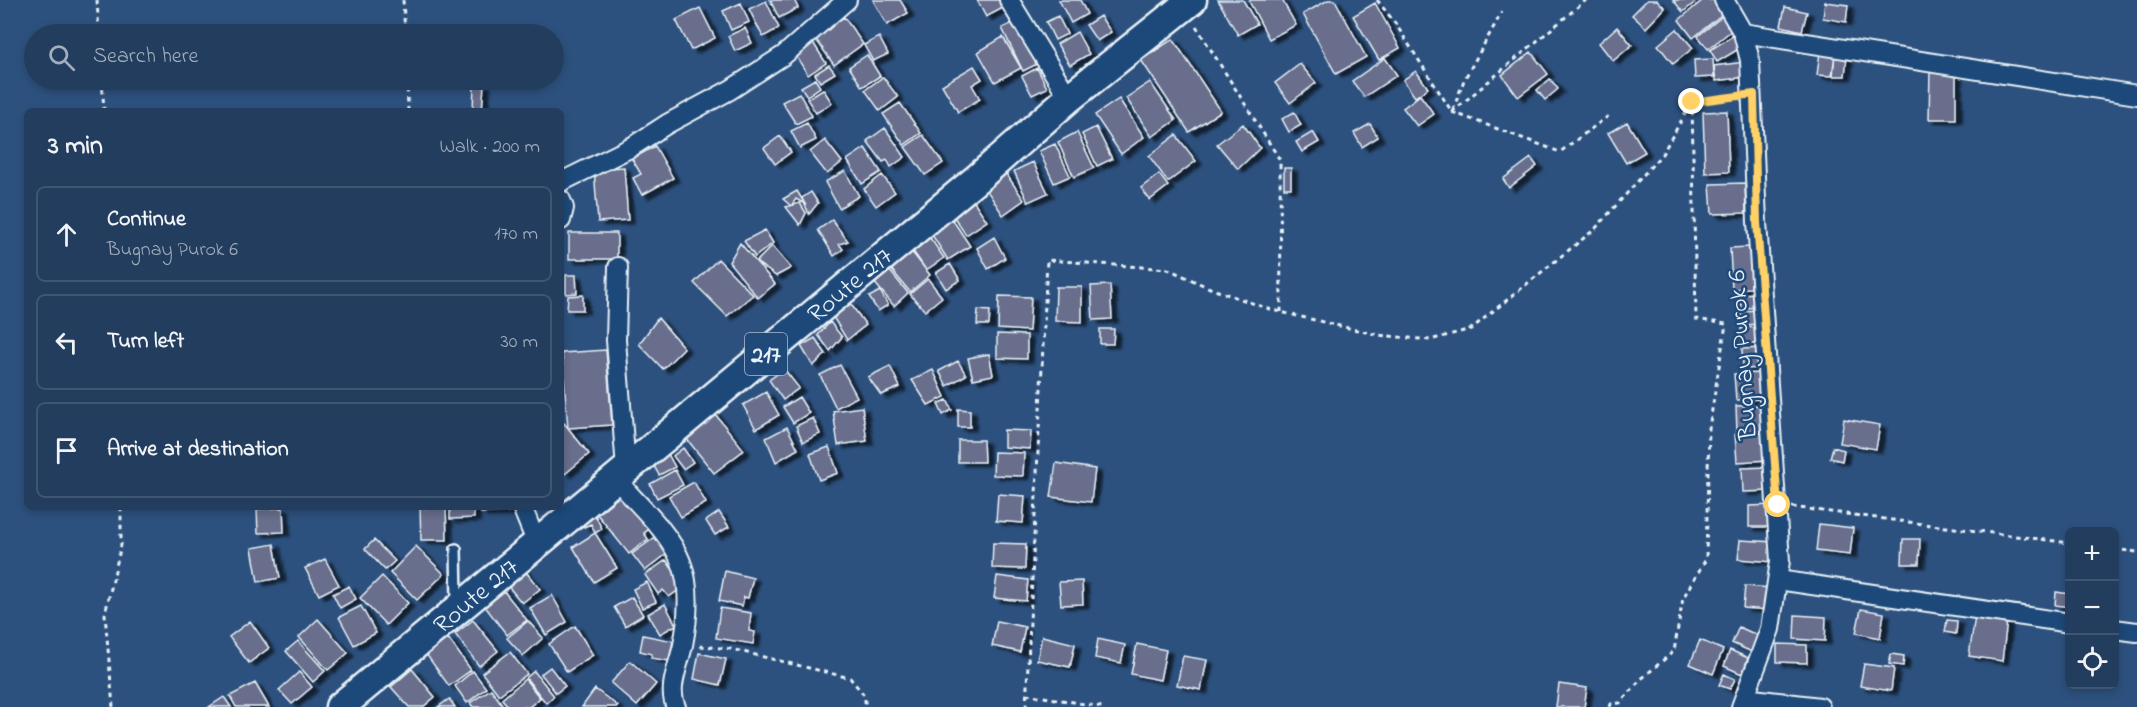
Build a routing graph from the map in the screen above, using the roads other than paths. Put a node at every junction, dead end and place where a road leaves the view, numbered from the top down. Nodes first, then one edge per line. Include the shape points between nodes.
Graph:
1 (847, 0) edge
2 (1009, 0) edge
3 (1724, 0) edge
4 (1188, 3) edge
5 (1743, 33) junction
6 (2137, 95) edge
7 (1069, 99) junction
8 (564, 181) edge
9 (618, 267) dead end
10 (621, 474) junction
11 (523, 510) edge
12 (537, 544) junction
13 (456, 549) dead end
14 (1778, 580) junction
15 (456, 611) junction
16 (2065, 622) edge
17 (2119, 630) edge
18 (2137, 632) edge
19 (1743, 702) edge
20 (340, 707) edge
21 (676, 707) edge
22 (1820, 707) edge

1 - 8 street via 783,55 730,90 630,148
2 - 7 street
3 - 5 street, Bugnay Purok 6
4 - 7 main road, Route 217 / 217
5 - 6 street
5 - 14 street, Bugnay Purok 6 via 1754,94 1757,222 1778,505
7 - 10 main road, Route 217 / 217
9 - 10 street via 616,340
10 - 12 main road, Route 217 / 217
10 - 21 street via 682,564 687,606 671,696
11 - 12 street
12 - 15 main road, Route 217 / 217
13 - 15 lane
14 - 16 street
14 - 19 street, Bugnay Purok 6 via 1770,629
15 - 20 main road, Route 217 / 217
17 - 18 street
19 - 22 street

